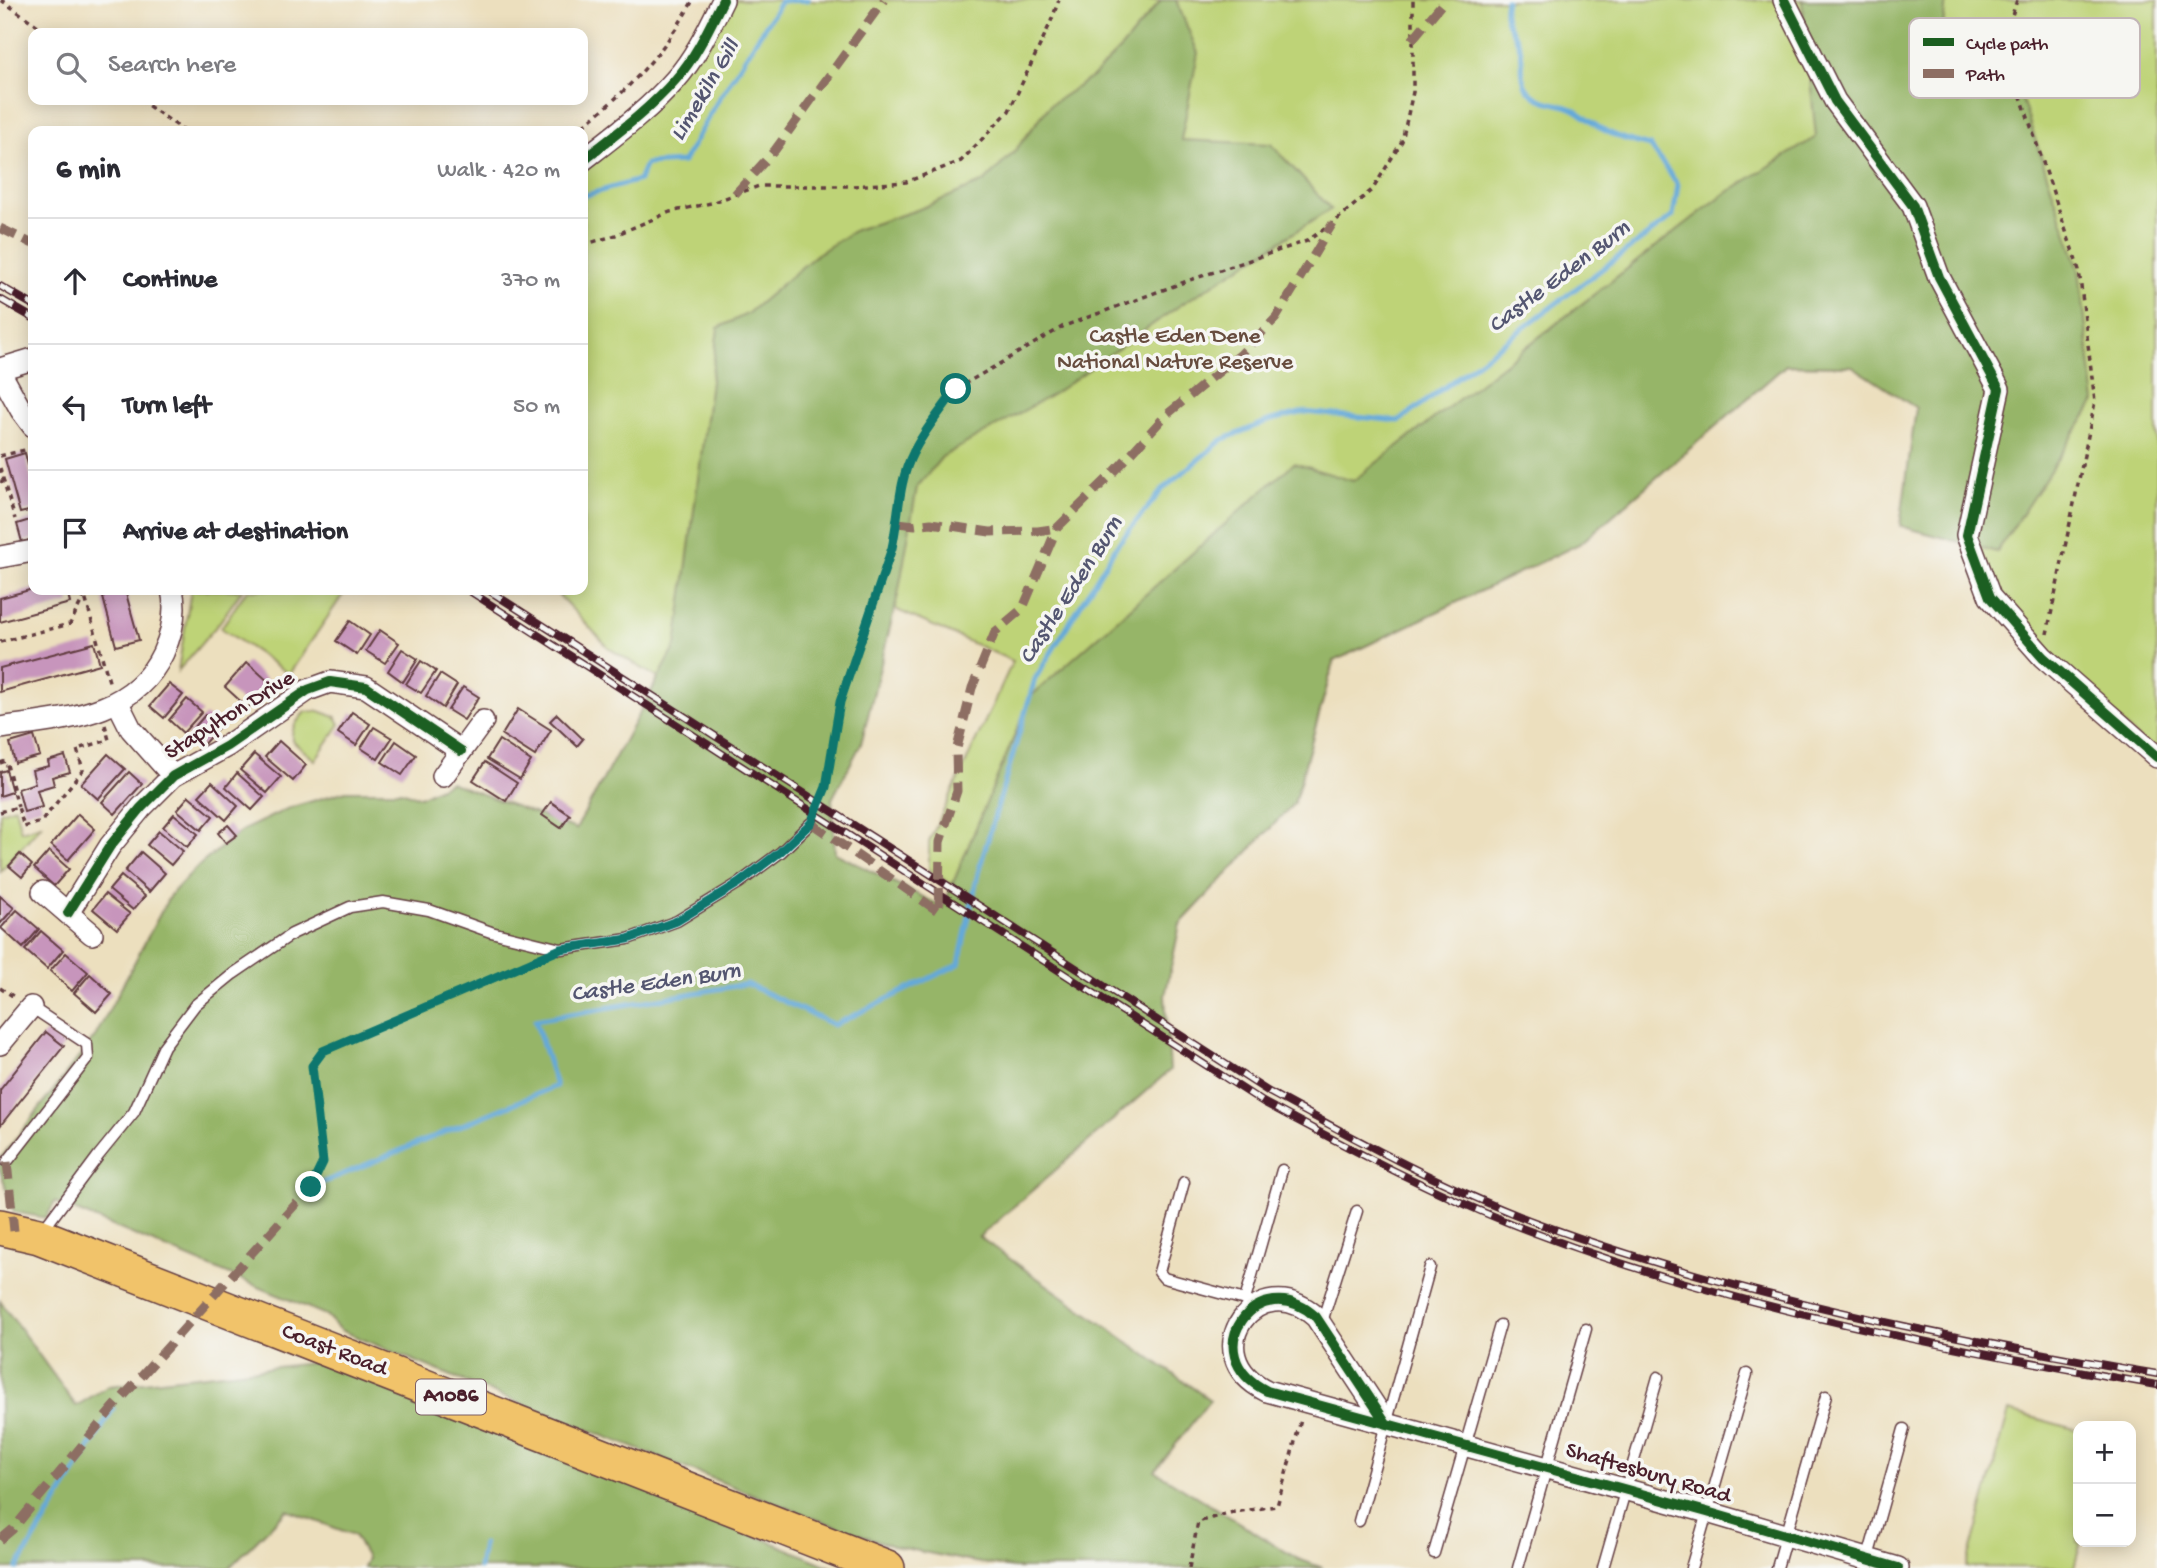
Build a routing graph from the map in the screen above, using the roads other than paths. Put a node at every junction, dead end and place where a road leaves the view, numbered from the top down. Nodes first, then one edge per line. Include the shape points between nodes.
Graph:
1 (723, 0) edge
2 (1784, 0) edge
3 (588, 156) edge
4 (28, 361) edge
5 (0, 370) edge
6 (28, 419) edge
7 (28, 553) edge
8 (0, 557) edge
9 (172, 595) edge
10 (111, 705) junction
11 (483, 722) dead end
12 (0, 729) edge
13 (461, 751) junction
14 (2157, 757) edge
15 (173, 776) junction
16 (443, 776) dead end
17 (811, 823) road end
18 (43, 892) dead end
19 (68, 913) junction
20 (92, 934) dead end
21 (31, 1007) joint
22 (0, 1044) edge
23 (7, 1162) dead end
24 (1282, 1170) dead end
25 (1185, 1182) dead end
26 (1357, 1212) dead end
27 (18, 1231) edge
28 (1430, 1267) dead end
29 (1248, 1306) junction
30 (1321, 1325) junction
31 (1500, 1325) dead end
32 (1586, 1329) dead end
33 (1747, 1374) dead end
34 (1658, 1377) dead end
35 (1826, 1396) dead end
36 (1386, 1423) junction
37 (1904, 1429) dead end
38 (1466, 1445) junction
39 (1545, 1467) junction
40 (1627, 1490) junction
41 (1707, 1512) junction
42 (1359, 1521) dead end
43 (1786, 1536) junction
44 (1434, 1553) dead end
45 (1866, 1564) edge
46 (887, 1568) edge
47 (1518, 1568) edge
48 (1604, 1568) edge
49 (1691, 1568) edge
50 (1777, 1568) edge
51 (1898, 1568) edge

1 - 3 street via 678,78
2 - 14 street via 1835,101 1913,206 1939,277 1999,389 1967,535 1990,597 2043,657
4 - 5 street
5 - 6 street
7 - 8 street
9 - 10 street via 172,632 156,667
10 - 12 street
10 - 15 street, Stapylton Drive
11 - 13 street
13 - 15 street, Stapylton Drive via 366,687 330,682 308,690 227,746
13 - 16 street
15 - 19 street, Stapylton Drive via 110,846
17 - 27 lane via 739,883 677,921 628,939 561,949 491,932 429,910 383,902 350,907 292,934 195,1005 164,1046 134,1112 99,1155
18 - 19 street
19 - 20 street
21 - 22 street
21 - 23 lane via 87,1044 88,1058
24 - 29 lane
25 - 29 lane via 1160,1272 1164,1278
26 - 30 lane
27 - 46 main road, Coast Road / A1086
28 - 36 lane
29 - 30 street via 1288,1300 1306,1307
29 - 36 street, Shaftesbury Road via 1234,1338 1234,1353 1244,1376 1267,1391
30 - 36 street
31 - 38 lane
32 - 39 lane
33 - 41 lane
34 - 40 lane
35 - 43 lane
36 - 38 street, Shaftesbury Road
36 - 42 lane
37 - 45 lane
38 - 39 street, Shaftesbury Road
38 - 44 lane
39 - 40 street, Shaftesbury Road
39 - 47 lane
40 - 41 street, Shaftesbury Road
40 - 48 lane
41 - 43 street, Shaftesbury Road
41 - 49 lane
43 - 45 street, Shaftesbury Road
43 - 50 lane
45 - 51 street, Shaftesbury Road

